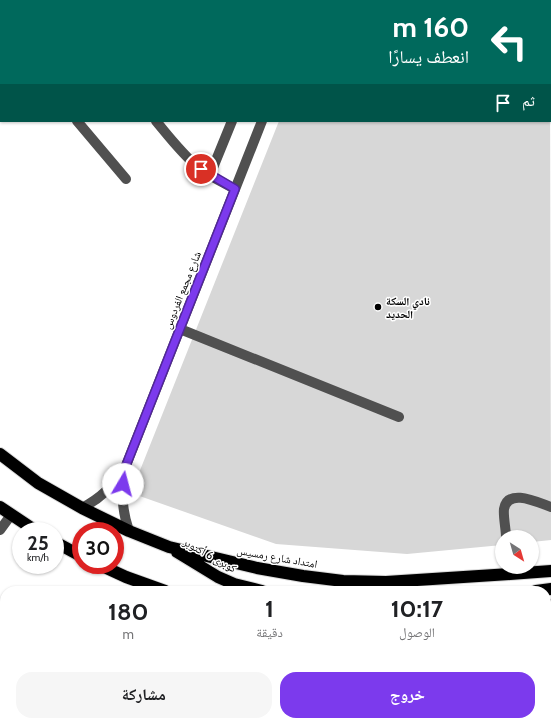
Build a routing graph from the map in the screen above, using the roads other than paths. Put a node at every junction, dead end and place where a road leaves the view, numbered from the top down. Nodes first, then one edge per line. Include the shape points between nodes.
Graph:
1 (78, 122) edge
2 (157, 122) edge
3 (232, 122) edge
4 (262, 122) edge
5 (210, 175) junction
6 (126, 179) dead end
7 (235, 189) junction
8 (180, 329) junction
9 (399, 417) dead end
10 (0, 454) edge
11 (125, 468) junction
12 (551, 507) edge
13 (82, 508) junction
14 (4, 512) edge
15 (21, 522) edge
16 (0, 530) edge
17 (506, 530) edge
18 (129, 531) junction
19 (169, 547) junction
20 (539, 570) edge
21 (551, 570) edge
22 (495, 572) edge
23 (120, 574) edge
24 (151, 586) edge
25 (242, 586) edge

1 - 6 street
2 - 5 street via 186,156
3 - 5 street
4 - 7 street, شارع مجمع الفردوس
5 - 7 street
7 - 8 street, شارع مجمع الفردوس
8 - 9 street
8 - 11 street, شارع مجمع الفردوس
10 - 13 highway, امتداد شارع رمسيس via 38,483
11 - 13 street, شارع مجمع الفردوس via 111,488
11 - 18 street, شارع مجمع الفردوس via 122,507
12 - 17 street via 524,498 512,499 504,509
13 - 18 highway, امتداد شارع رمسيس
14 - 15 highway
14 - 16 street
18 - 19 highway, امتداد شارع رمسيس
19 - 22 highway, امتداد شارع رمسيس via 256,568 343,581 386,582
19 - 25 highway, كوبرى 6 أكتوبر via 218,577
20 - 21 highway, امتداد شارع رمسيس
23 - 24 highway

